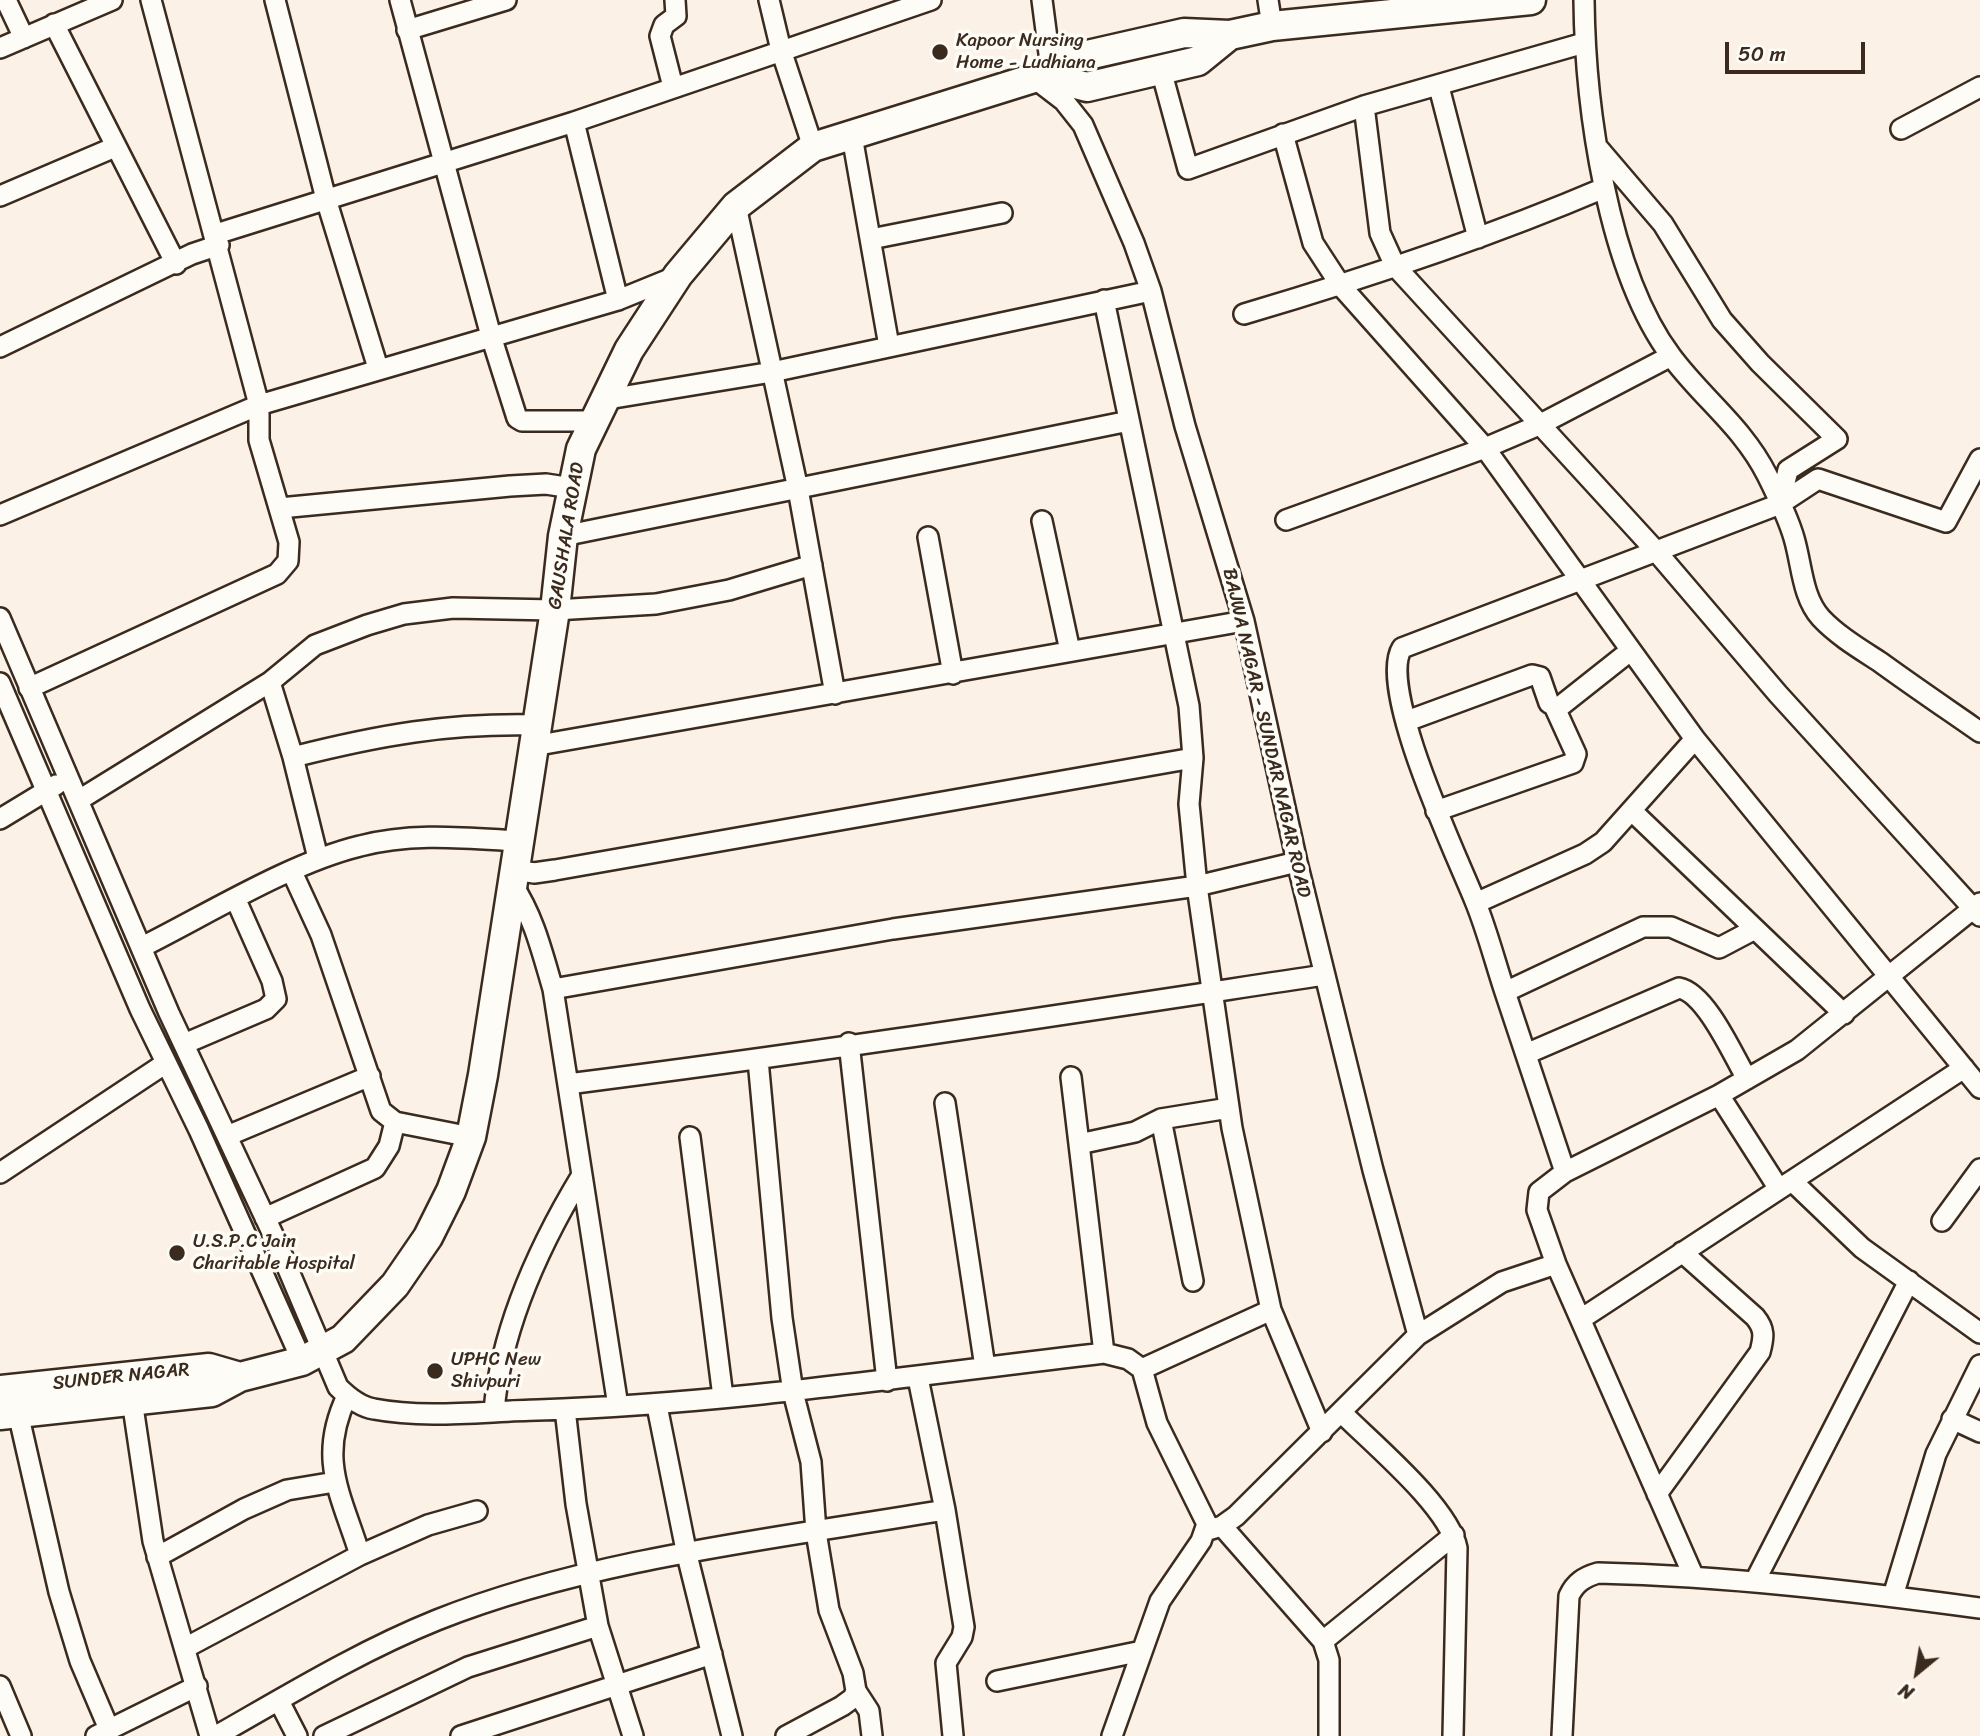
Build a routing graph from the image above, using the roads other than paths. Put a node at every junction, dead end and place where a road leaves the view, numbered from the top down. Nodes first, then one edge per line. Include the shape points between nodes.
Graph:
1 (6, 0) edge
2 (111, 0) edge
3 (151, 0) edge
4 (275, 0) edge
5 (400, 0) edge
6 (506, 0) edge
7 (675, 0) edge
8 (769, 0) edge
9 (931, 0) edge
10 (1042, 0) edge
11 (1531, 0) edge
12 (1584, 0) edge
13 (1488, 3) edge
14 (1347, 10) edge
15 (1270, 13) edge
16 (54, 24) junction
17 (407, 30) junction
18 (1230, 35) junction
19 (24, 38) junction
20 (1584, 43) junction
21 (0, 48) edge
22 (781, 50) junction
23 (1049, 70) junction
24 (1161, 70) junction
25 (673, 87) junction
26 (1439, 87) junction
27 (1980, 87) edge
28 (1364, 106) junction
29 (574, 122) junction
30 (1901, 129) dead end
31 (1283, 134) junction
32 (852, 136) junction
33 (813, 146) junction
34 (115, 147) junction
35 (1599, 149) junction
36 (444, 163) junction
37 (1604, 188) junction
38 (0, 196) edge
39 (326, 199) junction
40 (736, 206) junction
41 (1002, 213) dead end
42 (1478, 238) junction
43 (870, 239) junction
44 (218, 240) junction
45 (176, 264) junction
46 (1395, 266) junction
47 (678, 275) junction
48 (1341, 286) junction
49 (1151, 291) junction
50 (618, 300) junction
51 (1104, 300) junction
52 (1244, 314) dead end
53 (491, 336) junction
54 (890, 346) junction
55 (0, 347) edge
56 (1671, 356) junction
57 (378, 368) junction
58 (772, 372) junction
59 (259, 405) junction
60 (598, 411) junction
61 (1129, 421) junction
62 (1539, 425) junction
63 (1485, 448) junction
64 (1980, 459) edge
65 (572, 488) junction
66 (798, 489) junction
67 (1780, 504) junction
68 (280, 508) junction
69 (0, 515) edge
70 (1286, 520) dead end
71 (1042, 522) dead end
72 (563, 536) junction
73 (928, 537) dead end
74 (1655, 550) junction
75 (812, 565) junction
76 (1579, 579) junction
77 (555, 610) junction
78 (0, 618) edge
79 (1244, 621) junction
80 (1174, 633) junction
81 (1070, 651) junction
82 (1630, 651) junction
83 (953, 674) junction
84 (270, 682) junction
85 (0, 683) edge
86 (29, 688) junction
87 (835, 694) junction
88 (1555, 708) junction
89 (1407, 721) junction
90 (1980, 732) edge
91 (535, 736) junction
92 (1695, 739) junction
93 (293, 757) junction
94 (1193, 758) junction
95 (69, 778) junction
96 (46, 790) junction
97 (79, 800) junction
98 (1436, 811) junction
99 (1632, 811) junction
100 (0, 819) edge
101 (519, 841) junction
102 (318, 858) junction
103 (1297, 862) junction
104 (292, 872) junction
105 (514, 877) junction
106 (1197, 886) junction
107 (236, 900) junction
108 (1476, 903) junction
109 (1978, 909) edge
110 (1755, 929) junction
111 (142, 947) junction
112 (1324, 975) junction
113 (1888, 978) junction
114 (553, 989) junction
115 (1212, 992) junction
116 (1505, 992) junction
117 (1844, 1014) junction
118 (849, 1043) junction
119 (184, 1044) junction
120 (1526, 1054) junction
121 (758, 1060) junction
122 (166, 1063) junction
123 (1964, 1068) junction
124 (370, 1076) junction
125 (1071, 1077) dead end
126 (1747, 1079) junction
127 (568, 1084) junction
128 (1980, 1088) edge
129 (1719, 1095) junction
130 (945, 1103) dead end
131 (1229, 1108) junction
132 (1161, 1119) junction
133 (395, 1122) junction
134 (227, 1136) junction
135 (471, 1137) junction
136 (690, 1137) dead end
137 (1079, 1144) junction
138 (1980, 1169) edge
139 (1565, 1172) junction
140 (0, 1173) edge
141 (582, 1175) junction
142 (1786, 1185) junction
143 (265, 1218) junction
144 (1942, 1221) dead end
145 (1682, 1252) junction
146 (1556, 1264) junction
147 (1193, 1281) dead end
148 (1909, 1281) junction
149 (1271, 1310) junction
150 (1580, 1319) junction
151 (1980, 1333) edge
152 (1418, 1335) junction
153 (1104, 1353) junction
154 (314, 1356) junction
155 (1980, 1365) edge
156 (985, 1367) junction
157 (1142, 1369) junction
158 (240, 1377) junction
159 (918, 1378) junction
160 (887, 1381) junction
161 (0, 1390) edge
162 (793, 1392) junction
163 (347, 1396) junction
164 (723, 1398) junction
165 (132, 1400) junction
166 (618, 1406) junction
167 (657, 1406) junction
168 (565, 1409) junction
169 (494, 1411) junction
170 (1342, 1413) junction
171 (9, 1414) edge
172 (1952, 1419) junction
173 (1322, 1432) junction
174 (1980, 1432) edge
175 (335, 1482) junction
176 (1657, 1494) junction
177 (945, 1510) junction
178 (477, 1511) dead end
179 (1214, 1529) junction
180 (816, 1532) junction
181 (1454, 1535) junction
182 (360, 1555) junction
183 (687, 1555) junction
184 (157, 1557) junction
185 (587, 1573) junction
186 (1693, 1575) junction
187 (1755, 1581) junction
188 (1893, 1596) junction
189 (1980, 1608) edge
190 (598, 1626) junction
191 (1323, 1642) junction
192 (185, 1648) junction
193 (1142, 1651) junction
194 (712, 1654) junction
195 (997, 1681) dead end
196 (617, 1684) junction
197 (0, 1686) edge
198 (197, 1686) junction
199 (856, 1691) junction
200 (279, 1701) junction
201 (103, 1733) edge
202 (21, 1736) edge
203 (210, 1736) edge
204 (216, 1736) edge
205 (297, 1736) edge
206 (324, 1736) edge
207 (461, 1736) edge
208 (633, 1736) edge
209 (732, 1736) edge
210 (786, 1736) edge
211 (872, 1736) edge
212 (953, 1736) edge
213 (1112, 1736) edge
214 (1328, 1736) edge
215 (1453, 1736) edge
216 (1562, 1736) edge

1 - 19 street
2 - 16 street
3 - 44 street
4 - 39 street
5 - 17 street
6 - 17 street
7 - 25 street via 676,16 664,25 660,36
8 - 22 street
9 - 22 street
10 - 23 street
11 - 13 street, GAUSHALA ROAD
12 - 20 street
13 - 14 street, GAUSHALA ROAD
14 - 15 street, GAUSHALA ROAD
15 - 18 street, GAUSHALA ROAD
16 - 19 street
16 - 34 street
17 - 36 street
18 - 23 street, GAUSHALA ROAD via 1184,33
18 - 24 street via 1198,61
19 - 21 street
20 - 26 street
20 - 35 street
22 - 25 street
22 - 33 street
23 - 24 street via 1087,87
23 - 32 street, GAUSHALA ROAD
23 - 49 street, BAJWA NAGAR - SUNDAR NAGAR ROAD via 1064,101 1083,125
24 - 31 street via 1188,169
25 - 29 street
26 - 28 street
26 - 42 street
27 - 30 street
28 - 31 street
28 - 46 street via 1380,233
29 - 36 street
29 - 50 street
31 - 48 street via 1313,243
32 - 33 street, GAUSHALA ROAD
32 - 43 street
33 - 40 street, GAUSHALA ROAD
34 - 38 street
34 - 45 street
35 - 37 street
35 - 67 street via 1663,224 1722,320 1837,439 1788,470
36 - 39 street
36 - 53 street
37 - 42 street
37 - 56 street via 1621,254
39 - 44 street
39 - 57 street
40 - 47 street, GAUSHALA ROAD
40 - 58 street
41 - 43 street
42 - 46 street
43 - 54 street
44 - 45 street
44 - 59 street
45 - 55 street
46 - 48 street
46 - 62 street
47 - 50 street
47 - 60 street, GAUSHALA ROAD via 629,350
48 - 52 street
48 - 63 street
49 - 51 street
49 - 79 street, BAJWA NAGAR - SUNDAR NAGAR ROAD via 1185,426
50 - 53 street
51 - 54 street
51 - 61 street
53 - 57 street
53 - 60 street via 519,420
54 - 58 street
56 - 62 street
56 - 67 street via 1736,427
57 - 59 street
58 - 60 street
58 - 66 street
59 - 68 street via 259,440
59 - 69 street
60 - 65 street, GAUSHALA ROAD via 581,449
61 - 66 street
61 - 80 street
62 - 63 street
62 - 74 street
63 - 70 street
63 - 76 street
64 - 67 street via 1946,522 1818,479
65 - 68 street via 510,486
65 - 72 street, GAUSHALA ROAD
66 - 72 street
66 - 75 street
67 - 74 street
67 - 90 street via 1793,535 1809,602 1822,619
68 - 86 street via 289,542 288,561 277,574
71 - 81 street
72 - 77 street, GAUSHALA ROAD
73 - 83 street
74 - 76 street
74 - 109 street via 1778,694
75 - 77 street via 729,590 656,604
75 - 87 street
76 - 82 street
76 - 89 street via 1402,648 1395,665
77 - 84 street via 453,608 404,614 329,638
77 - 91 street, GAUSHALA ROAD
78 - 86 street
79 - 80 street
79 - 103 street, BAJWA NAGAR - SUNDAR NAGAR ROAD
80 - 81 street
80 - 94 street via 1189,706
81 - 83 street
82 - 88 street
82 - 92 street
83 - 87 street
84 - 93 street
84 - 97 street
85 - 96 street
86 - 95 street
87 - 91 street
88 - 89 street via 1549,703 1544,682 1532,675
88 - 98 street via 1576,754 1573,763
89 - 98 street
91 - 93 street via 475,724 426,728
91 - 101 street, GAUSHALA ROAD
92 - 99 street
92 - 113 street
93 - 102 street
94 - 105 street
94 - 106 street via 1189,804
95 - 96 street
95 - 97 street
96 - 100 street
96 - 122 street
97 - 111 street
98 - 108 street
99 - 108 street via 1585,854
99 - 110 street
101 - 102 street via 406,838
101 - 105 street, GAUSHALA ROAD
102 - 104 street
103 - 106 street
103 - 112 street, BAJWA NAGAR - SUNDAR NAGAR ROAD
104 - 107 street
104 - 124 street via 321,934
105 - 114 street via 537,932
105 - 135 street, GAUSHALA ROAD
106 - 114 street via 893,929
106 - 115 street
107 - 111 street
107 - 119 street via 276,999 266,1009
108 - 116 street
109 - 113 street
110 - 116 street via 1713,948 1671,927 1643,927
110 - 117 street
111 - 119 street
112 - 115 street
112 - 152 street, BAJWA NAGAR - SUNDAR NAGAR ROAD
113 - 117 street
113 - 123 street
114 - 127 street
115 - 118 street
115 - 131 street
116 - 120 street
117 - 126 street via 1797,1050
118 - 121 street
118 - 160 street
119 - 134 street
120 - 126 street via 1679,988 1689,990 1701,1002
120 - 139 street
121 - 127 street
121 - 162 street
122 - 140 street
122 - 154 street
123 - 128 street
123 - 142 street
124 - 133 street via 380,1111
124 - 134 street
125 - 137 street
126 - 129 street
127 - 141 street
129 - 139 street
129 - 142 street
130 - 156 street
131 - 132 street
131 - 149 street
132 - 137 street via 1135,1132
132 - 147 street
133 - 135 street
133 - 143 street via 389,1146 375,1168
134 - 143 street
135 - 154 street, GAUSHALA ROAD via 451,1191 395,1285 360,1323
136 - 164 street
137 - 153 street
138 - 144 street
139 - 146 street via 1545,1185 1536,1199
141 - 166 street
141 - 169 street via 556,1220 505,1341
142 - 145 street
142 - 148 street
143 - 154 street
145 - 150 street
145 - 176 street via 1755,1317 1763,1327 1764,1339
146 - 150 street
146 - 152 street via 1502,1282
148 - 151 street
148 - 187 street
149 - 157 street
149 - 173 street
150 - 176 street
152 - 170 street
153 - 156 street
153 - 157 street via 1128,1359
154 - 158 street, GAUSHALA ROAD
154 - 163 street
155 - 172 street
156 - 159 street
157 - 179 street via 1157,1423
158 - 161 street, SUNDER NAGAR via 209,1368
158 - 165 street, GAUSHALA ROAD via 212,1392
159 - 160 street
159 - 177 street
160 - 162 street
162 - 164 street
162 - 180 street via 811,1462
163 - 169 street via 372,1409
163 - 175 street via 335,1421
164 - 167 street
165 - 171 street, GAUSHALA ROAD
165 - 184 street
166 - 167 street
166 - 168 street
167 - 183 street
168 - 169 street
168 - 185 street
170 - 173 street
170 - 181 street via 1441,1513
171 - 201 street
172 - 174 street
172 - 188 street via 1936,1454
173 - 179 street
175 - 182 street
175 - 184 street via 279,1493
176 - 186 street
177 - 180 street
177 - 212 street via 964,1627 946,1663
178 - 182 street via 428,1525
179 - 191 street
179 - 193 street via 1160,1601
180 - 183 street
180 - 199 street via 829,1609
181 - 191 street
181 - 215 street
182 - 192 street
183 - 185 street
183 - 194 street
184 - 192 street
185 - 190 street
185 - 200 street via 436,1620 358,1656
186 - 187 street
186 - 216 street via 1598,1573 1574,1586 1569,1596
187 - 188 street
188 - 189 street
190 - 196 street
190 - 206 street via 468,1667
191 - 214 street via 1329,1660
192 - 198 street
193 - 195 street
193 - 213 street
194 - 196 street
194 - 209 street
196 - 207 street
196 - 208 street
197 - 202 street
198 - 201 street
198 - 203 street
199 - 210 street via 842,1706
199 - 211 street via 869,1712
200 - 204 street
200 - 205 street

